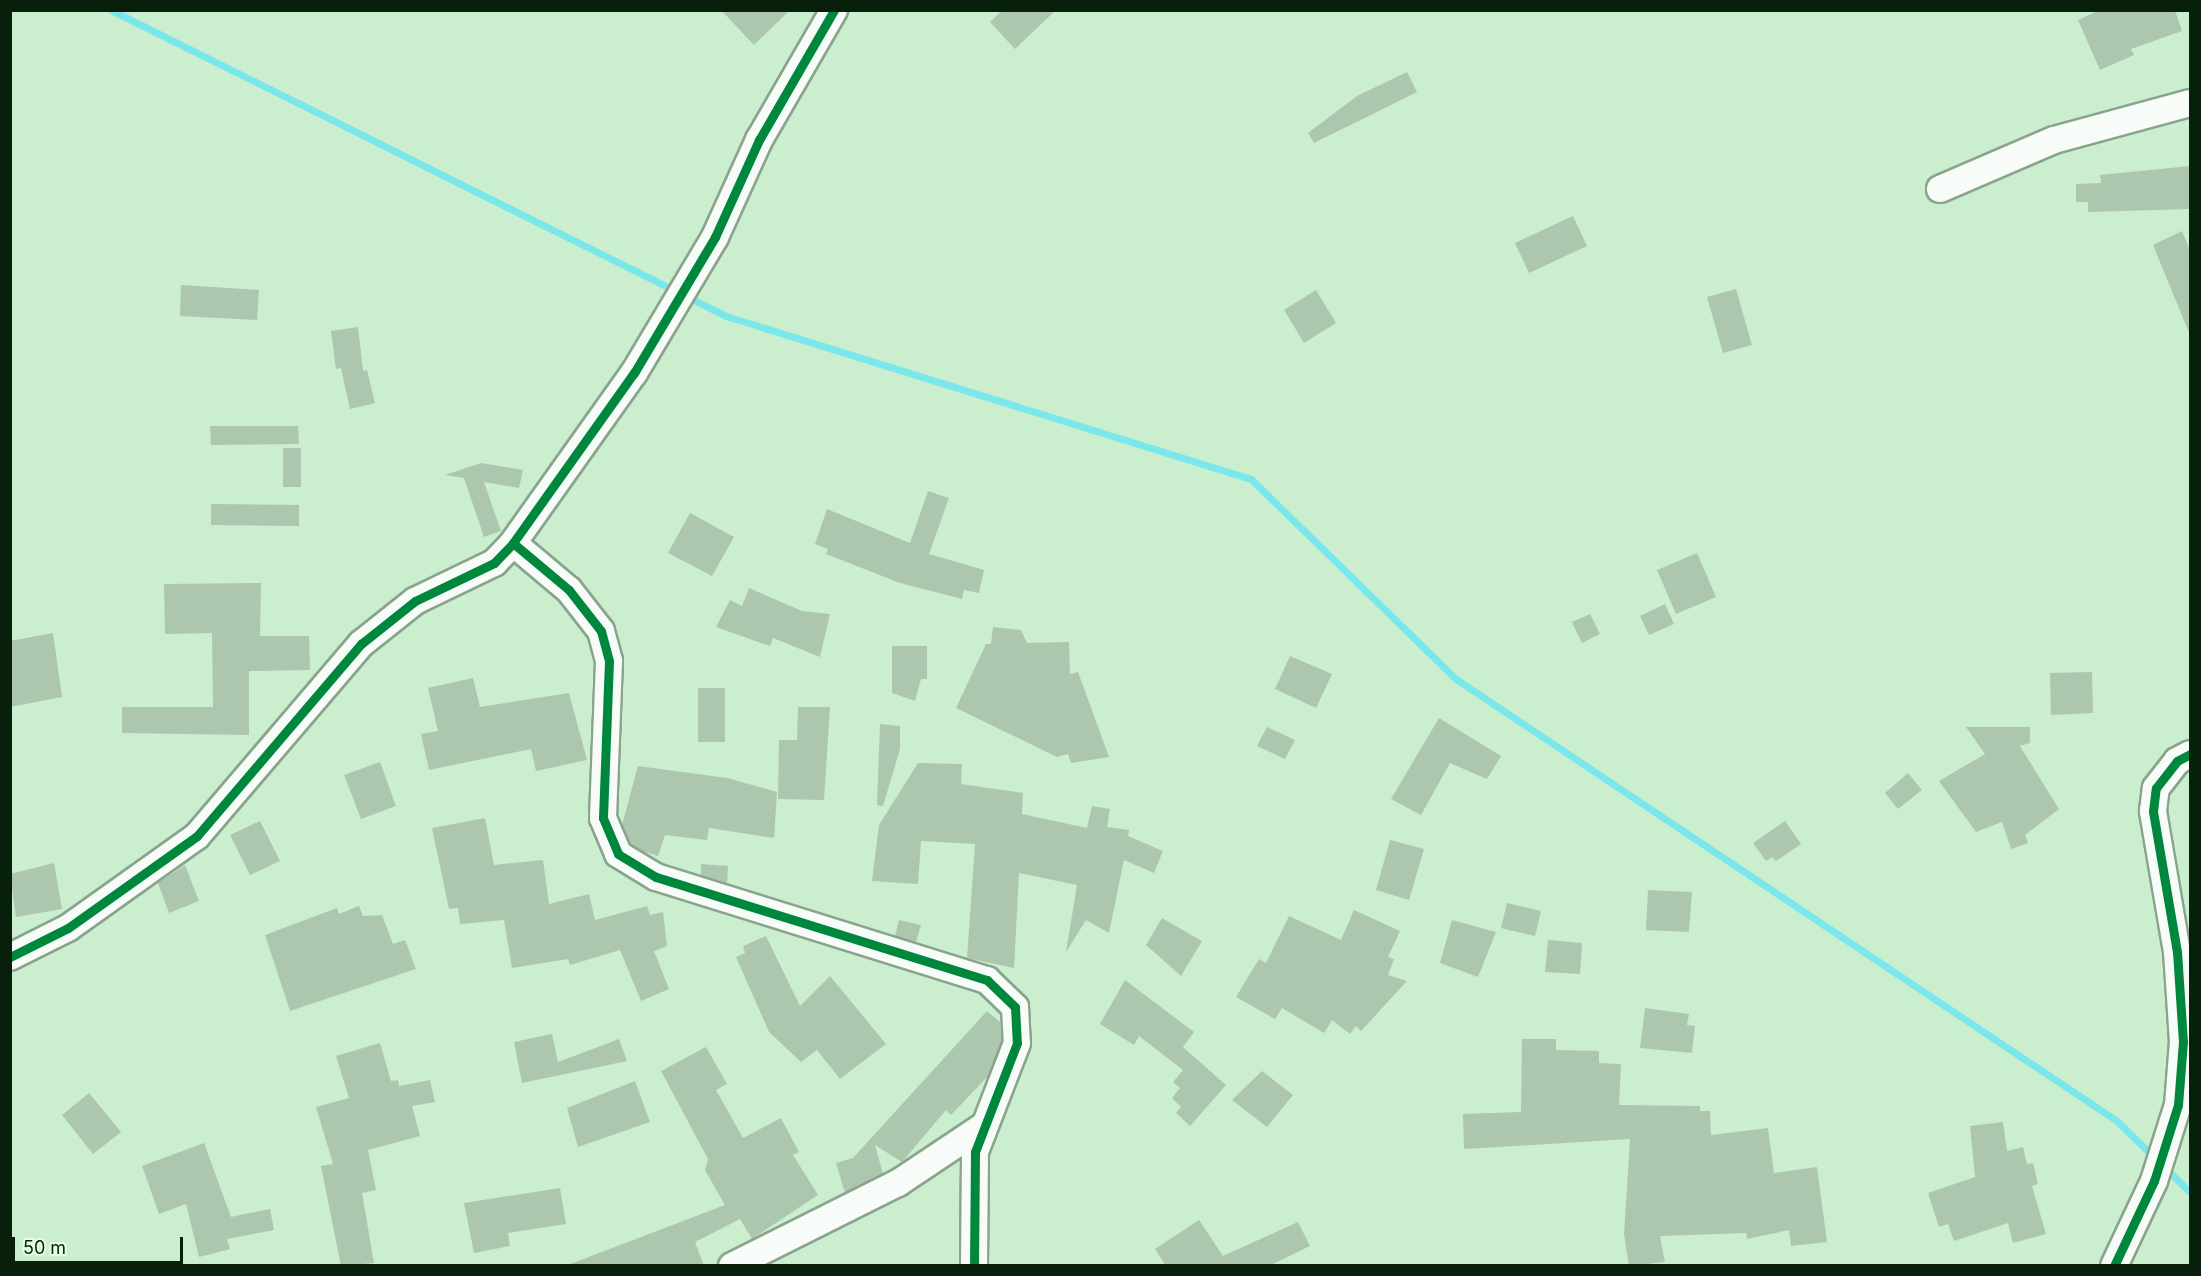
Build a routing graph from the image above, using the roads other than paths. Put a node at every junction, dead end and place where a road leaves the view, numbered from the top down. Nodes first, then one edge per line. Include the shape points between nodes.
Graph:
1 (834, 10) edge
2 (2190, 103) edge
3 (1940, 189) dead end
4 (513, 543) junction
5 (2190, 754) edge
6 (10, 957) edge
7 (982, 1126) junction
8 (732, 1266) edge
9 (974, 1266) edge
10 (2114, 1266) edge

1 - 4 street via 759,140 715,237 634,374
2 - 3 street via 2054,140
4 - 6 street via 494,563 415,601 361,644 197,836 68,928
4 - 7 street via 569,590 601,631 609,660 603,818 618,854 656,877 987,980 1015,1007 1017,1043
5 - 10 street via 2177,761 2156,788 2153,811 2177,952 2183,1042 2178,1105 2154,1181
7 - 8 street via 898,1183
7 - 9 street via 971,1182

